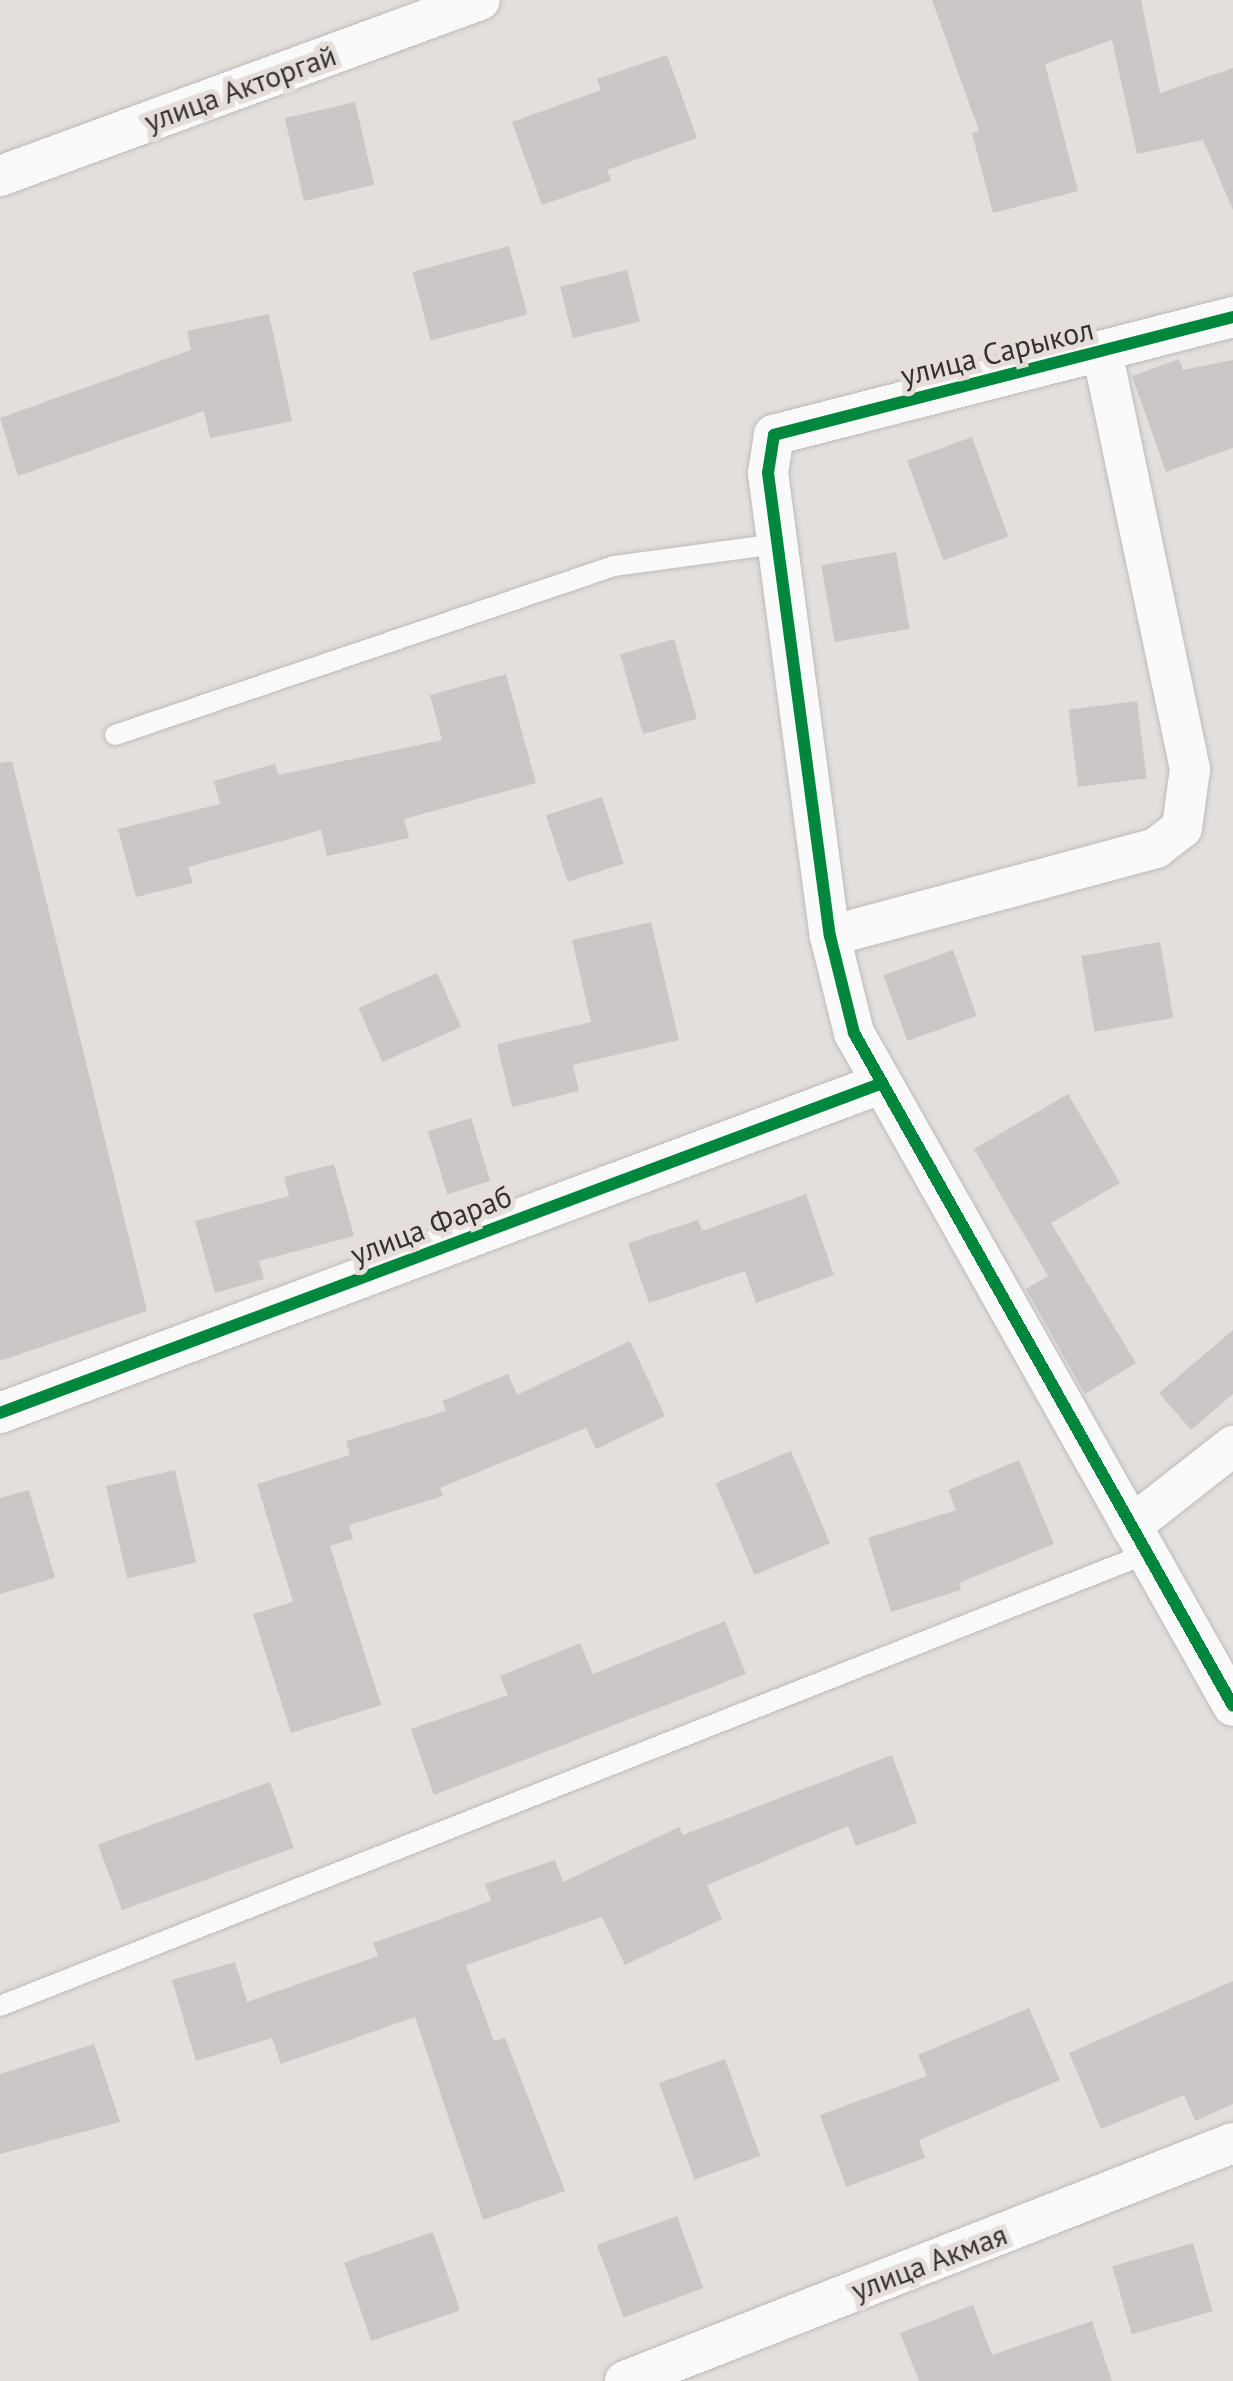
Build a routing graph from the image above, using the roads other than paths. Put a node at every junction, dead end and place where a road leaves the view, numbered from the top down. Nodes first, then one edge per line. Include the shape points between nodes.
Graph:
1 (480, 0) edge
2 (0, 176) edge
3 (1233, 317) edge
4 (1102, 351) junction
5 (777, 544) junction
6 (114, 735) dead end
7 (830, 936) junction
8 (880, 1084) junction
9 (0, 1413) edge
10 (1233, 1446) edge
11 (1139, 1540) junction
12 (1233, 1706) edge
13 (0, 2006) edge
14 (1233, 2143) edge
15 (625, 2381) edge

1 - 2 street, улица Акторгай
3 - 4 street, улица Сарыкол
4 - 5 street, улица Сарыкол via 774,435 768,473
4 - 7 street via 1190,768 1182,828 1156,848
5 - 6 lane via 614,566
5 - 7 street
7 - 8 street via 854,1033
8 - 9 street, улица Фараб
8 - 11 street
10 - 11 street
11 - 12 street
11 - 13 lane
14 - 15 street, улица Акмая

